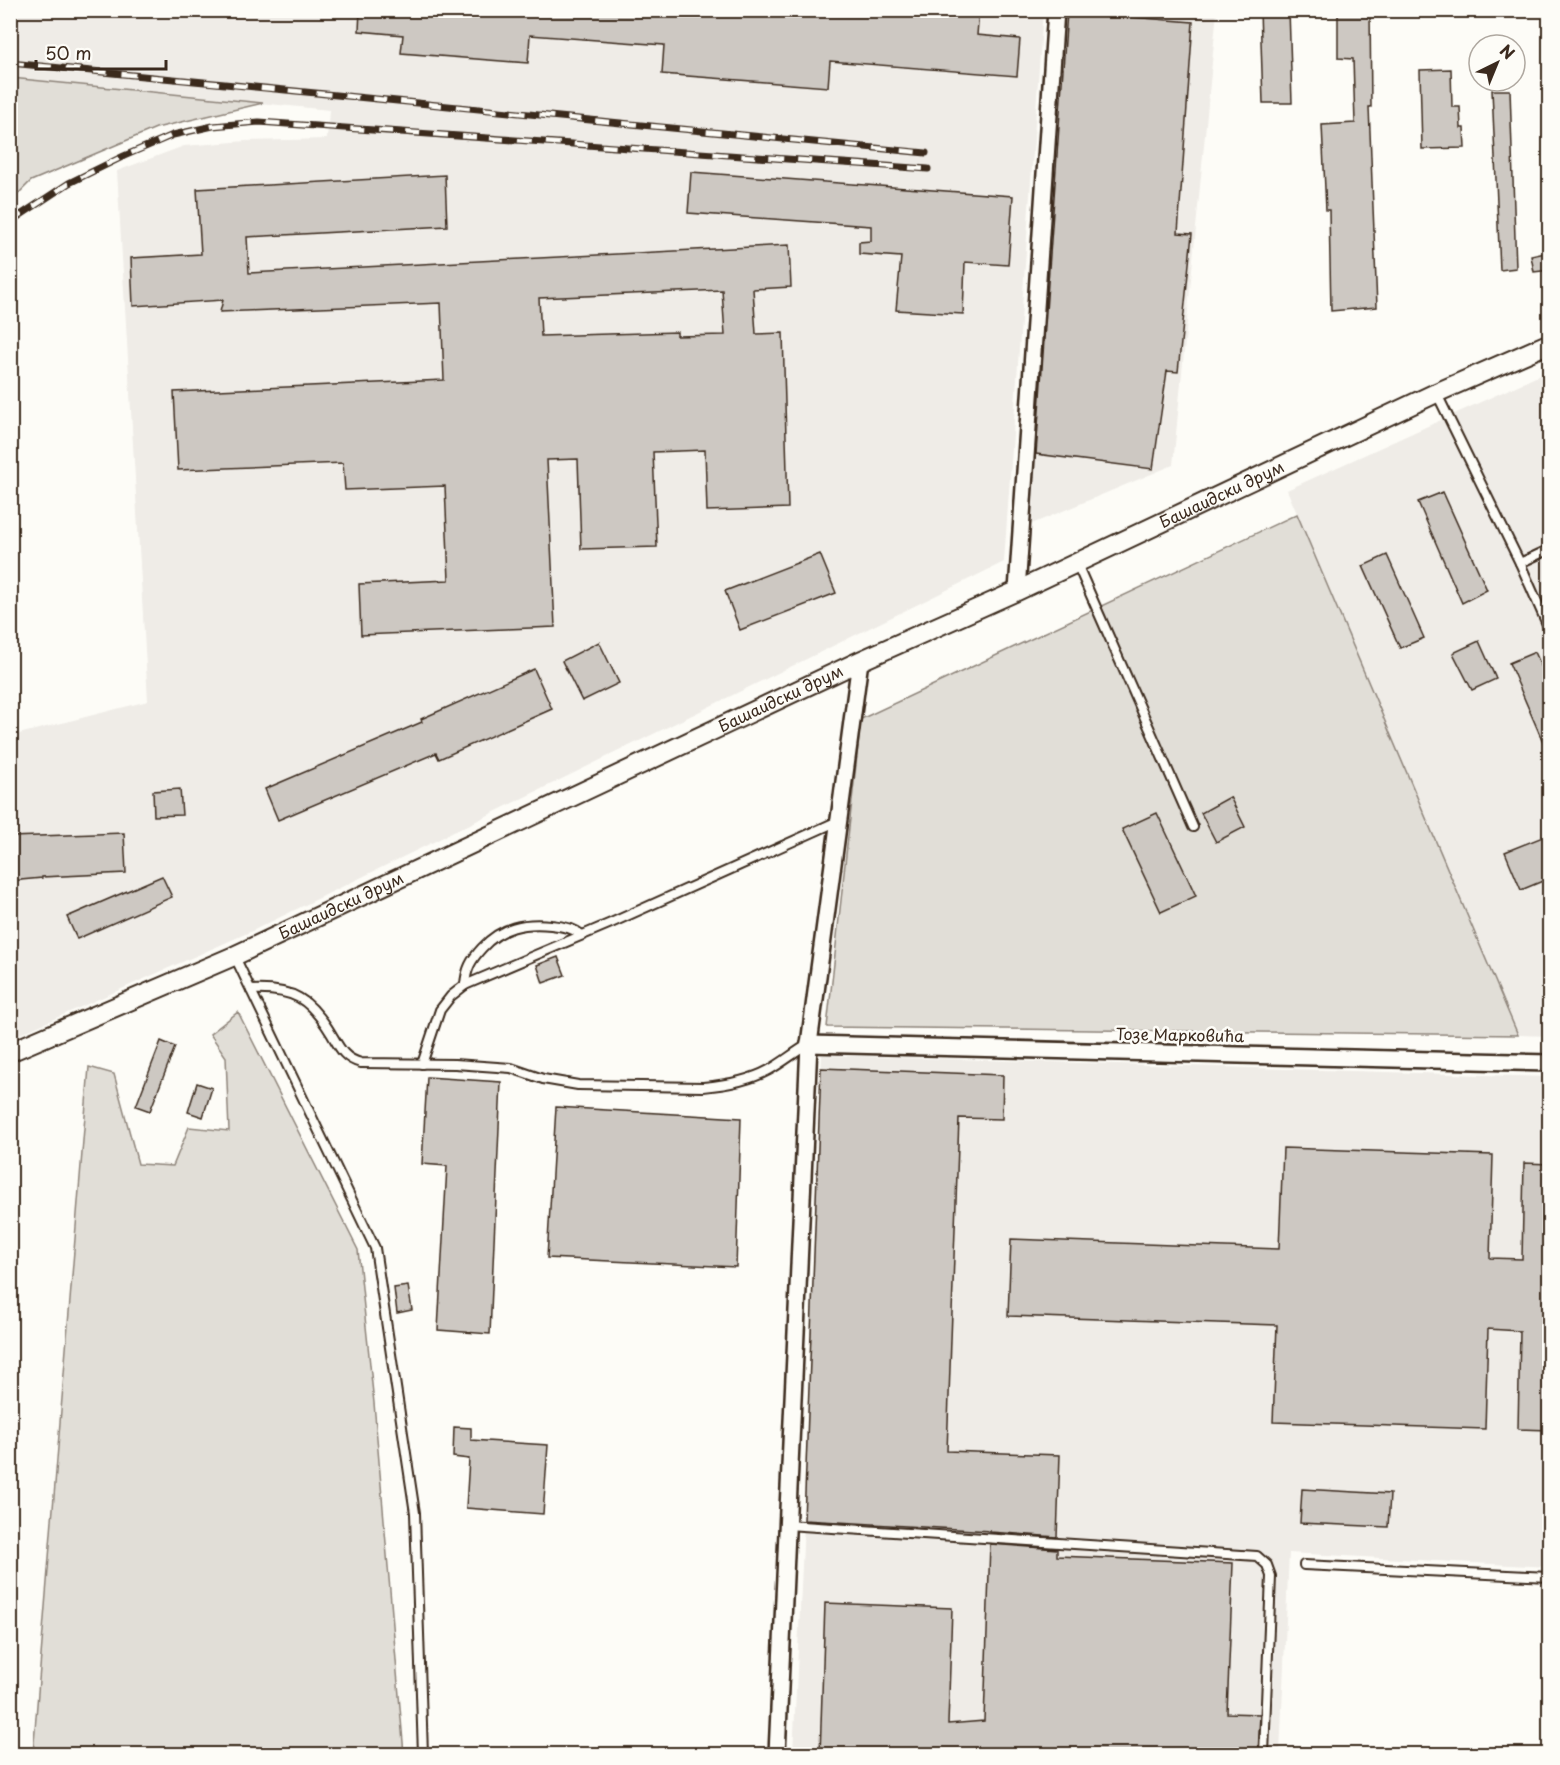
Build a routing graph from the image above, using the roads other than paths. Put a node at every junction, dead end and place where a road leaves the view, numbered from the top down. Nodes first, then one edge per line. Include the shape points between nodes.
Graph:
1 (1056, 10) edge
2 (1550, 343) edge
3 (1436, 393) junction
4 (1550, 549) edge
5 (1077, 563) junction
6 (1520, 563) junction
7 (1017, 591) junction
8 (1550, 631) edge
9 (860, 661) junction
10 (838, 821) junction
11 (1193, 827) dead end
12 (582, 935) junction
13 (234, 956) junction
14 (465, 985) junction
15 (250, 990) junction
16 (809, 1044) junction
17 (10, 1052) edge
18 (1550, 1063) edge
19 (422, 1064) junction
20 (787, 1525) junction
21 (1304, 1564) dead end
22 (1550, 1577) edge
23 (423, 1755) edge
24 (777, 1755) edge
25 (1264, 1755) edge

1 - 7 street
2 - 3 street, Башаидски друм
3 - 5 street, Башаидски друм
3 - 6 lane
4 - 6 lane
5 - 7 street, Башаидски друм
5 - 11 lane
6 - 8 lane
7 - 9 street, Башаидски друм
9 - 10 street
9 - 13 street, Башаидски друм
10 - 12 lane
10 - 16 street
12 - 14 lane
12 - 14 lane via 536,923 512,927 489,940 471,960
13 - 15 lane
13 - 17 street, Башаидски друм
14 - 19 lane via 440,1010
15 - 19 lane via 272,990 302,998 319,1014 343,1053 355,1061
15 - 23 lane via 375,1248 415,1513
16 - 18 street, Тозе Марковића
16 - 19 lane via 754,1077 703,1087 578,1085 511,1068
16 - 20 street
20 - 24 street
20 - 25 lane via 1257,1557 1267,1565 1271,1576
21 - 22 lane

